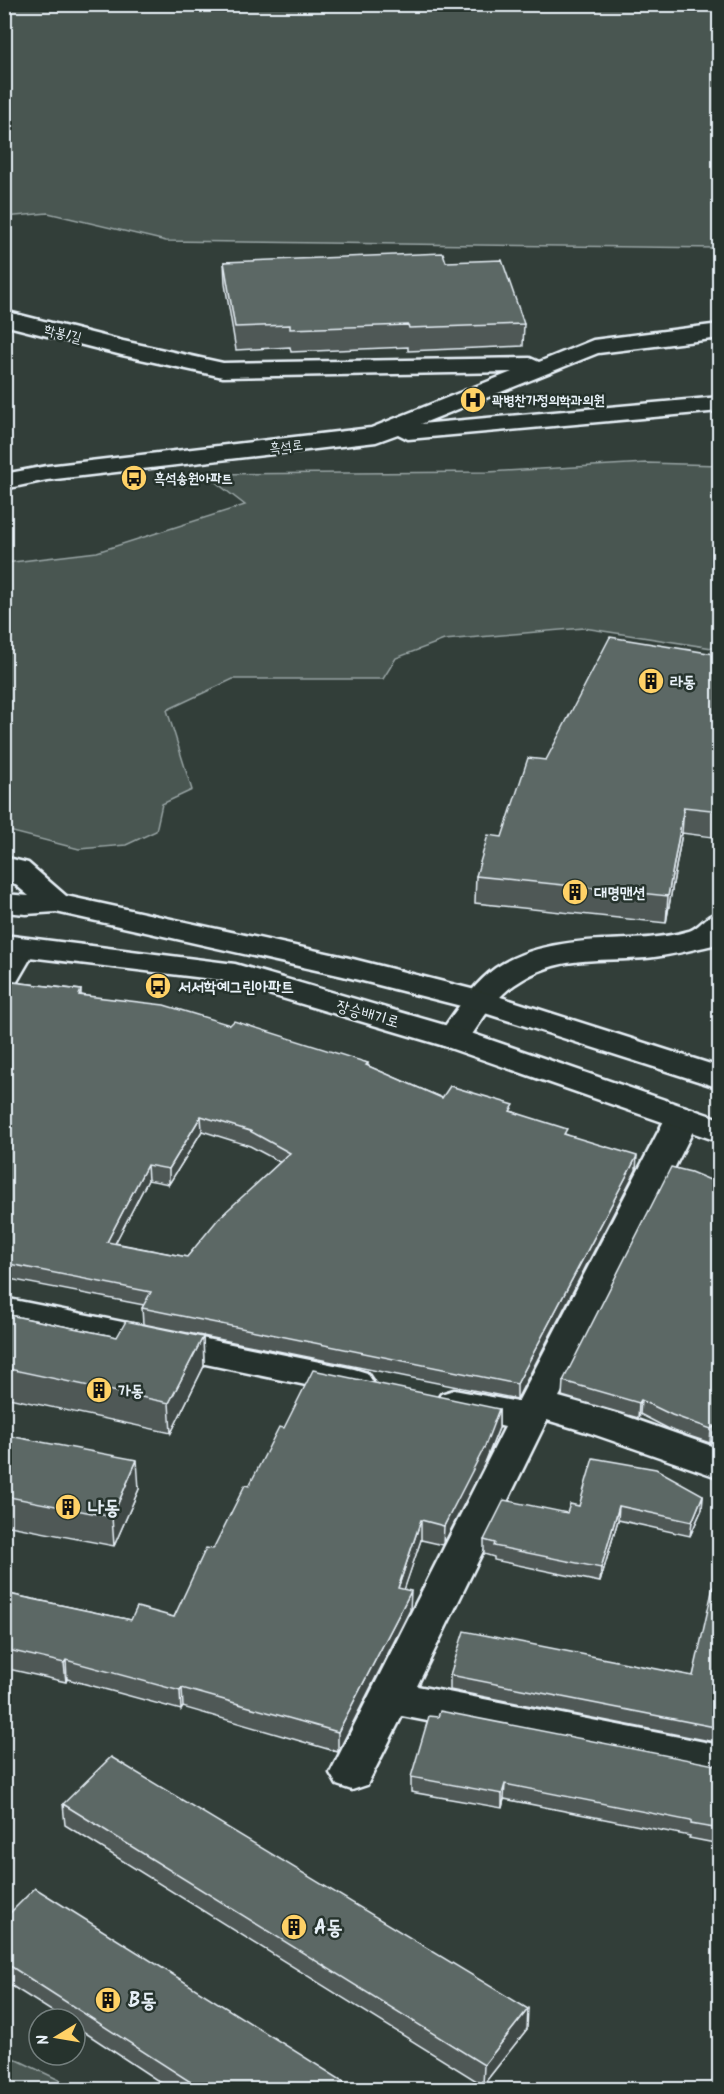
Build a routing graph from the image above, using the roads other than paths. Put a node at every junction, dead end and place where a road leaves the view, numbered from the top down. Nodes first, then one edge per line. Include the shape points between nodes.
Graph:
1 (4, 318) edge
2 (720, 331) edge
3 (122, 348) joint
4 (555, 364) junction
5 (720, 404) edge
6 (376, 435) junction
7 (4, 482) edge
8 (4, 866) edge
9 (4, 903) edge
10 (56, 903) junction
11 (720, 921) edge
12 (13, 945) edge
13 (4, 978) edge
14 (480, 1001) junction
15 (453, 1038) junction
16 (720, 1078) edge
17 (683, 1118) junction
18 (720, 1131) edge
19 (4, 1310) edge
20 (382, 1388) edge
21 (423, 1396) edge
22 (532, 1411) junction
23 (720, 1464) edge
24 (390, 1697) junction
25 (720, 1762) edge
26 (352, 1773) dead end

1 - 3 street, 학봉1길
2 - 4 street, 흑석로 via 593,347
3 - 4 street, 흑석로 via 223,370
4 - 6 street, 흑석로
5 - 6 street
6 - 7 street, 흑석로 via 47,473
8 - 10 street via 17,869
9 - 10 street
10 - 14 street
11 - 14 street via 702,938 647,948 544,956 501,979
12 - 13 street
12 - 15 street, 장승배기로 via 224,971
14 - 15 street
14 - 16 street
15 - 17 street, 장승배기로
17 - 18 street, 장승배기로
17 - 22 street
19 - 20 street
21 - 22 street
22 - 23 street via 603,1423
22 - 24 street
24 - 25 street
24 - 26 street

